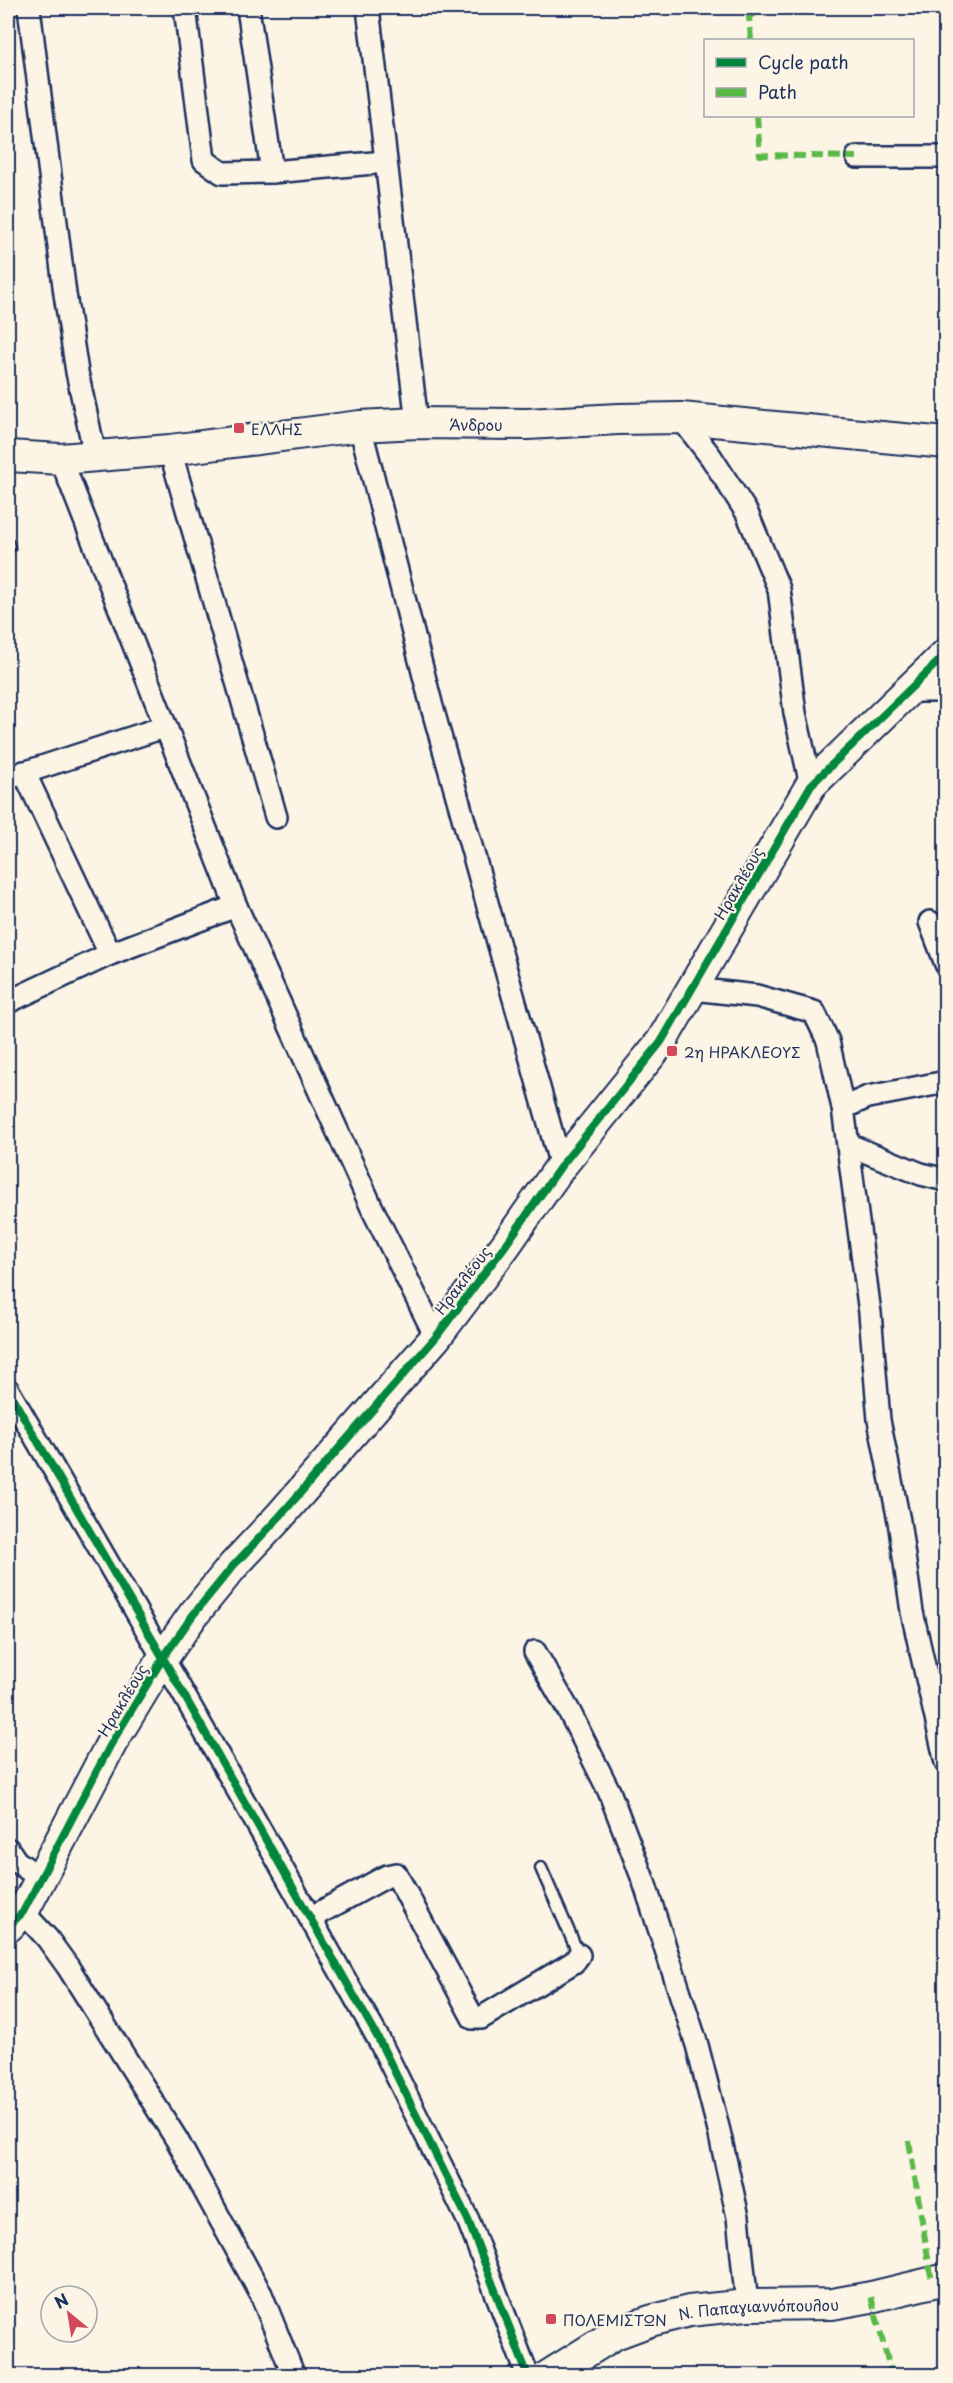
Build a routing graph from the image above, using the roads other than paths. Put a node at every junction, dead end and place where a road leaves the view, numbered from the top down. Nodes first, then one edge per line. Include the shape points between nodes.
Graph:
1 (29, 8) edge
2 (185, 8) edge
3 (248, 8) edge
4 (368, 8) edge
5 (857, 157) dead end
6 (945, 157) edge
7 (385, 162) junction
8 (272, 172) junction
9 (681, 418) junction
10 (417, 423) junction
11 (360, 426) junction
12 (945, 443) edge
13 (170, 450) junction
14 (95, 455) junction
15 (8, 456) edge
16 (62, 459) junction
17 (945, 654) edge
18 (907, 691) junction
19 (945, 691) edge
20 (164, 727) junction
21 (16, 775) edge
22 (811, 785) junction
23 (276, 817) dead end
24 (236, 906) junction
25 (930, 922) dead end
26 (110, 954) junction
27 (945, 964) edge
28 (693, 989) junction
29 (8, 1002) edge
30 (945, 1082) edge
31 (843, 1108) junction
32 (849, 1145) junction
33 (561, 1166) junction
34 (945, 1180) edge
35 (436, 1337) junction
36 (8, 1390) edge
37 (535, 1652) dead end
38 (163, 1658) junction
39 (945, 1763) edge
40 (8, 1849) edge
41 (541, 1868) dead end
42 (41, 1879) junction
43 (310, 1918) junction
44 (15, 1920) edge
45 (579, 1955) joint
46 (945, 2279) edge
47 (747, 2305) junction
48 (561, 2372) edge
49 (294, 2376) edge
50 (528, 2376) edge

1 - 14 street via 65,294
2 - 8 street via 204,160 222,173
3 - 8 street
4 - 7 street
5 - 6 street
7 - 8 street
7 - 10 street
9 - 10 street, Άνδρου via 527,424
9 - 12 street, Άνδρου
9 - 22 street via 747,513 779,589 795,712
10 - 11 street, Άνδρου
11 - 13 street, Άνδρου
11 - 33 street via 432,707
13 - 14 street, Άνδρου
13 - 23 street
14 - 16 street, Άνδρου
15 - 16 street, Άνδρου
16 - 20 street
17 - 18 street, Ηρακλέους
18 - 19 street
18 - 22 street, Ηρακλέους
20 - 21 street
20 - 24 street
21 - 26 street
22 - 28 street, Ηρακλέους
24 - 26 street
24 - 35 street via 372,1208
25 - 27 street
26 - 29 street
28 - 31 street via 757,996 814,1012 828,1041
28 - 33 street, Ηρακλέους via 661,1042
30 - 31 street via 868,1097
31 - 32 street
32 - 34 street
32 - 39 street via 879,1420 912,1612
33 - 35 street, Ηρακλέους
35 - 38 street, Ηρακλέους via 233,1566
36 - 38 street
37 - 47 street via 609,1791 662,1936 697,2045 719,2132 738,2217
38 - 42 street, Ηρακλέους via 111,1744
38 - 43 street
40 - 42 street via 16,1861
41 - 45 lane
42 - 44 street, Ηρακλέους
43 - 45 street via 396,1874 473,2018 481,2018 574,1962
43 - 50 street via 378,2038 468,2220
44 - 49 street via 47,1938 69,1967 177,2140 261,2294
46 - 47 street, Ν. Παπαγιαννόπουλου via 841,2303
47 - 48 street, Ν. Παπαγιαννόπουλου via 689,2311 650,2321 615,2334

